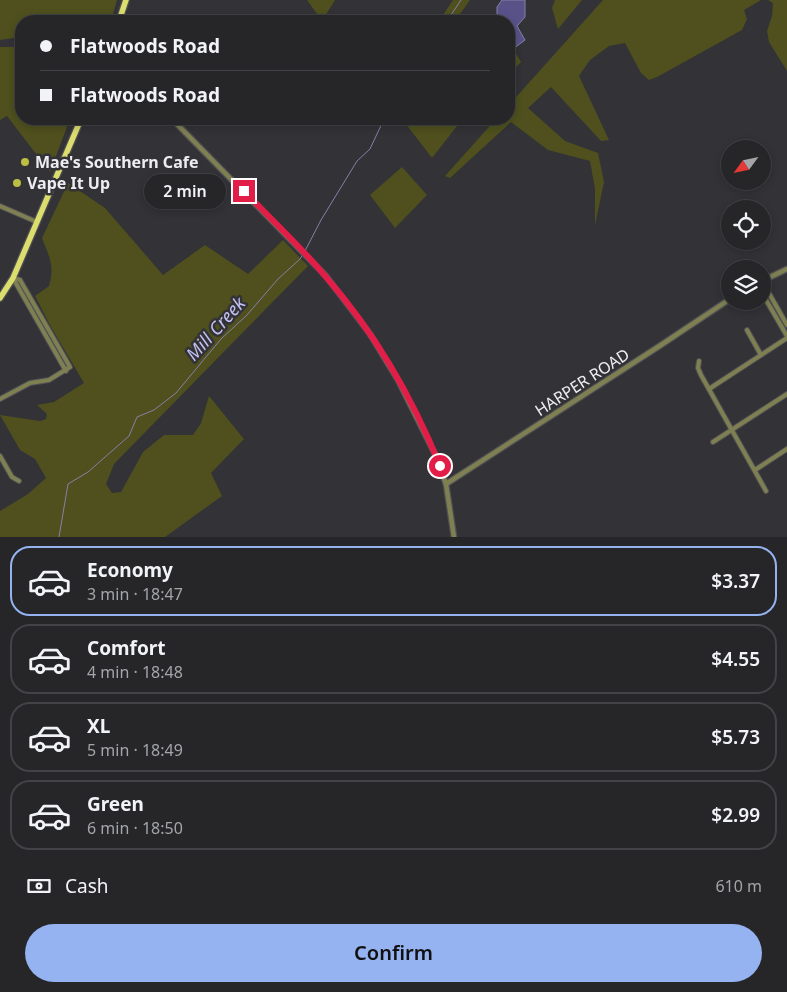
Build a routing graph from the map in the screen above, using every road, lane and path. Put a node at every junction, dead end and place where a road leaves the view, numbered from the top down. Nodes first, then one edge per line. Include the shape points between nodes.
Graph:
1 (126, 0) edge
2 (121, 15) edge
3 (78, 125) edge
4 (178, 125) edge
5 (0, 206) edge
6 (37, 222) junction
7 (787, 269) edge
8 (771, 277) edge
9 (13, 278) junction
10 (771, 297) edge
11 (0, 298) edge
12 (721, 305) edge
13 (777, 308) junction
14 (772, 310) joint
15 (787, 325) edge
16 (747, 330) dead end
17 (787, 337) edge
18 (761, 355) junction
19 (699, 361) dead end
20 (709, 389) junction
21 (787, 394) edge
22 (0, 399) edge
23 (732, 430) junction
24 (713, 442) dead end
25 (787, 448) edge
26 (0, 456) edge
27 (755, 470) junction
28 (19, 481) dead end
29 (446, 484) junction
30 (766, 491) dead end
31 (454, 537) edge

1 - 2 highway
3 - 6 highway
4 - 29 street via 296,244 351,308 384,357 427,437
5 - 6 street
6 - 9 highway
7 - 8 street
9 - 11 highway
9 - 22 street via 20,280 70,367 49,380 30,383
10 - 13 street
12 - 29 street, HARPER ROAD
13 - 14 street
13 - 15 street
14 - 17 street
16 - 18 street
17 - 18 street
18 - 20 street
19 - 20 street via 698,368
20 - 23 street
21 - 23 street
23 - 24 street
23 - 27 street
25 - 27 street
26 - 28 street via 12,477
27 - 30 street
29 - 31 street

